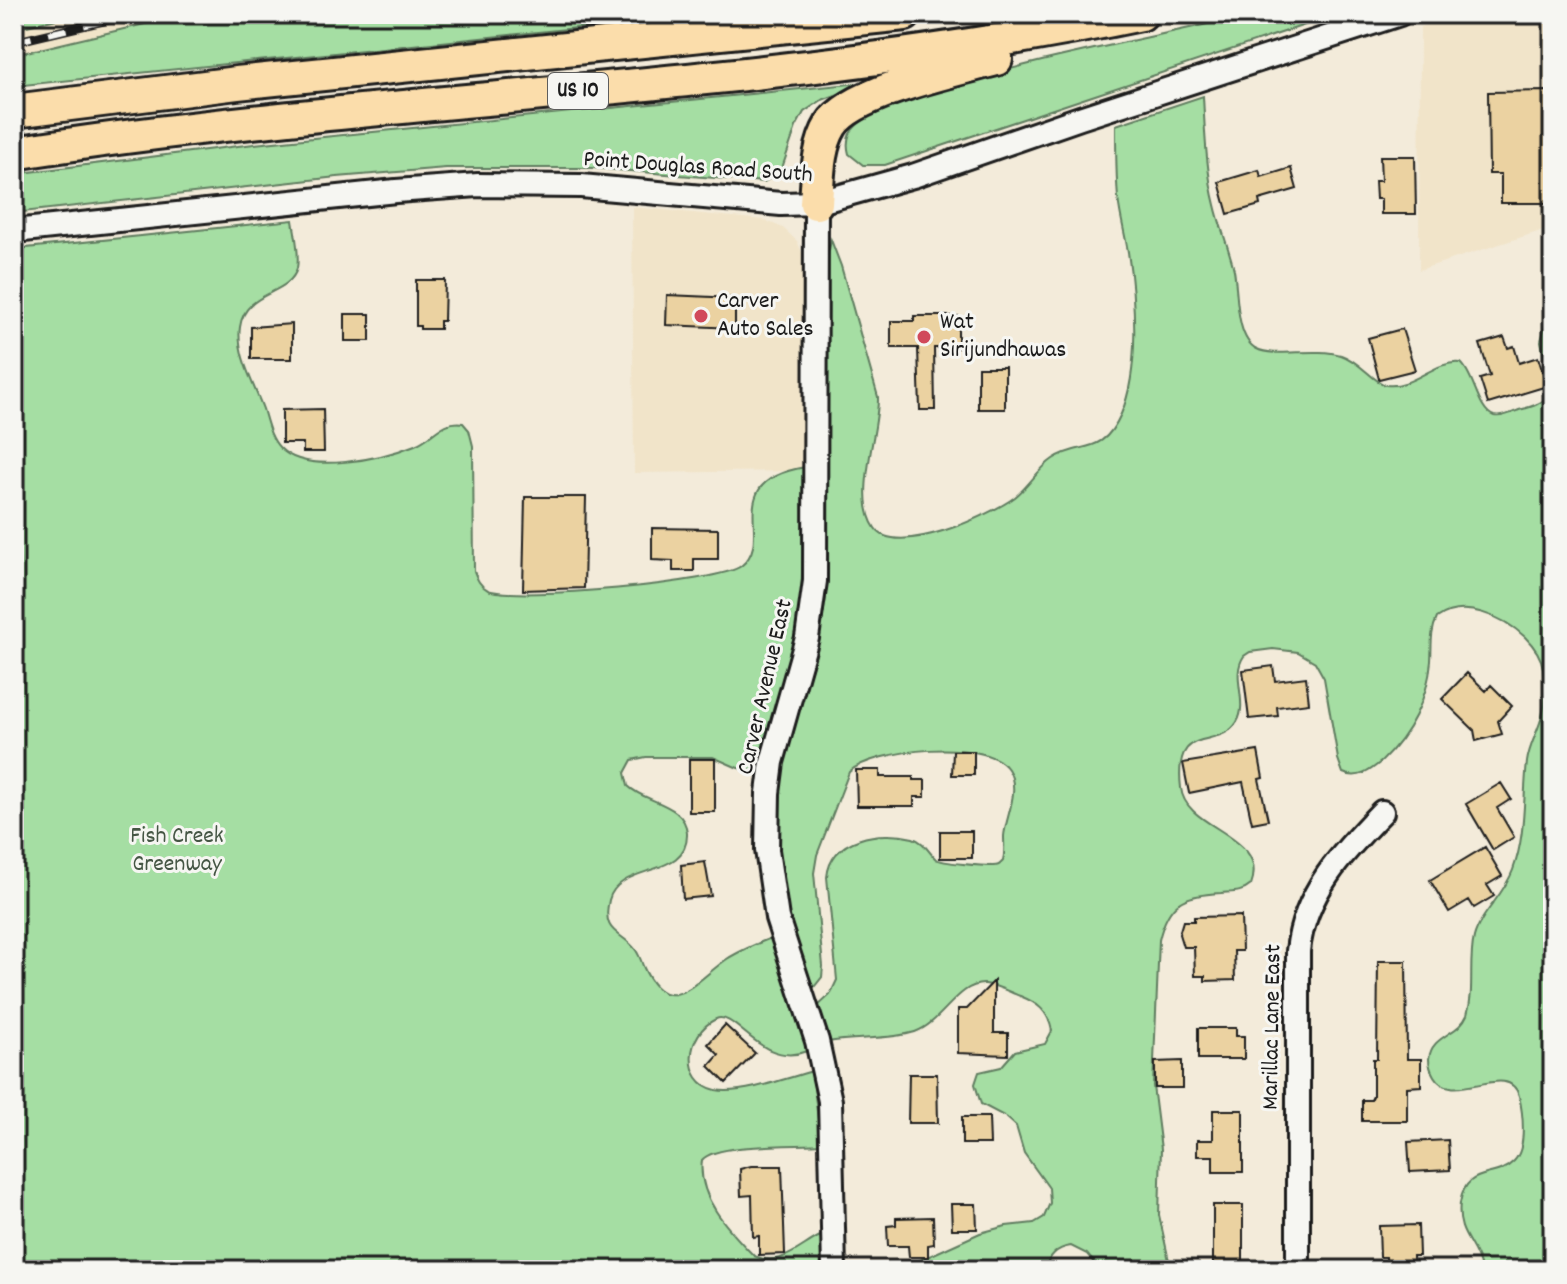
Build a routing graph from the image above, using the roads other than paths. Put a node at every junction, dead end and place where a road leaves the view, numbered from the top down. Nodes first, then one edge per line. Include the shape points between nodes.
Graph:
1 (905, 14) edge
2 (1141, 14) edge
3 (1154, 14) edge
4 (1400, 14) edge
5 (14, 111) edge
6 (14, 153) edge
7 (816, 203) junction
8 (14, 231) edge
9 (1382, 812) dead end
10 (834, 1270) edge
11 (1298, 1270) edge

1 - 5 highway, US 10
2 - 6 highway, US 10 via 863,60
3 - 7 highway via 855,104 838,116 826,137
4 - 7 street, Point Douglas Road South via 913,176
7 - 8 street, Point Douglas Road South via 581,186 478,185
7 - 10 street, Carver Avenue East via 815,581 807,638 772,762 767,850 777,918 817,1041 830,1101
9 - 11 street, Marillac Lane East via 1322,883 1300,934

